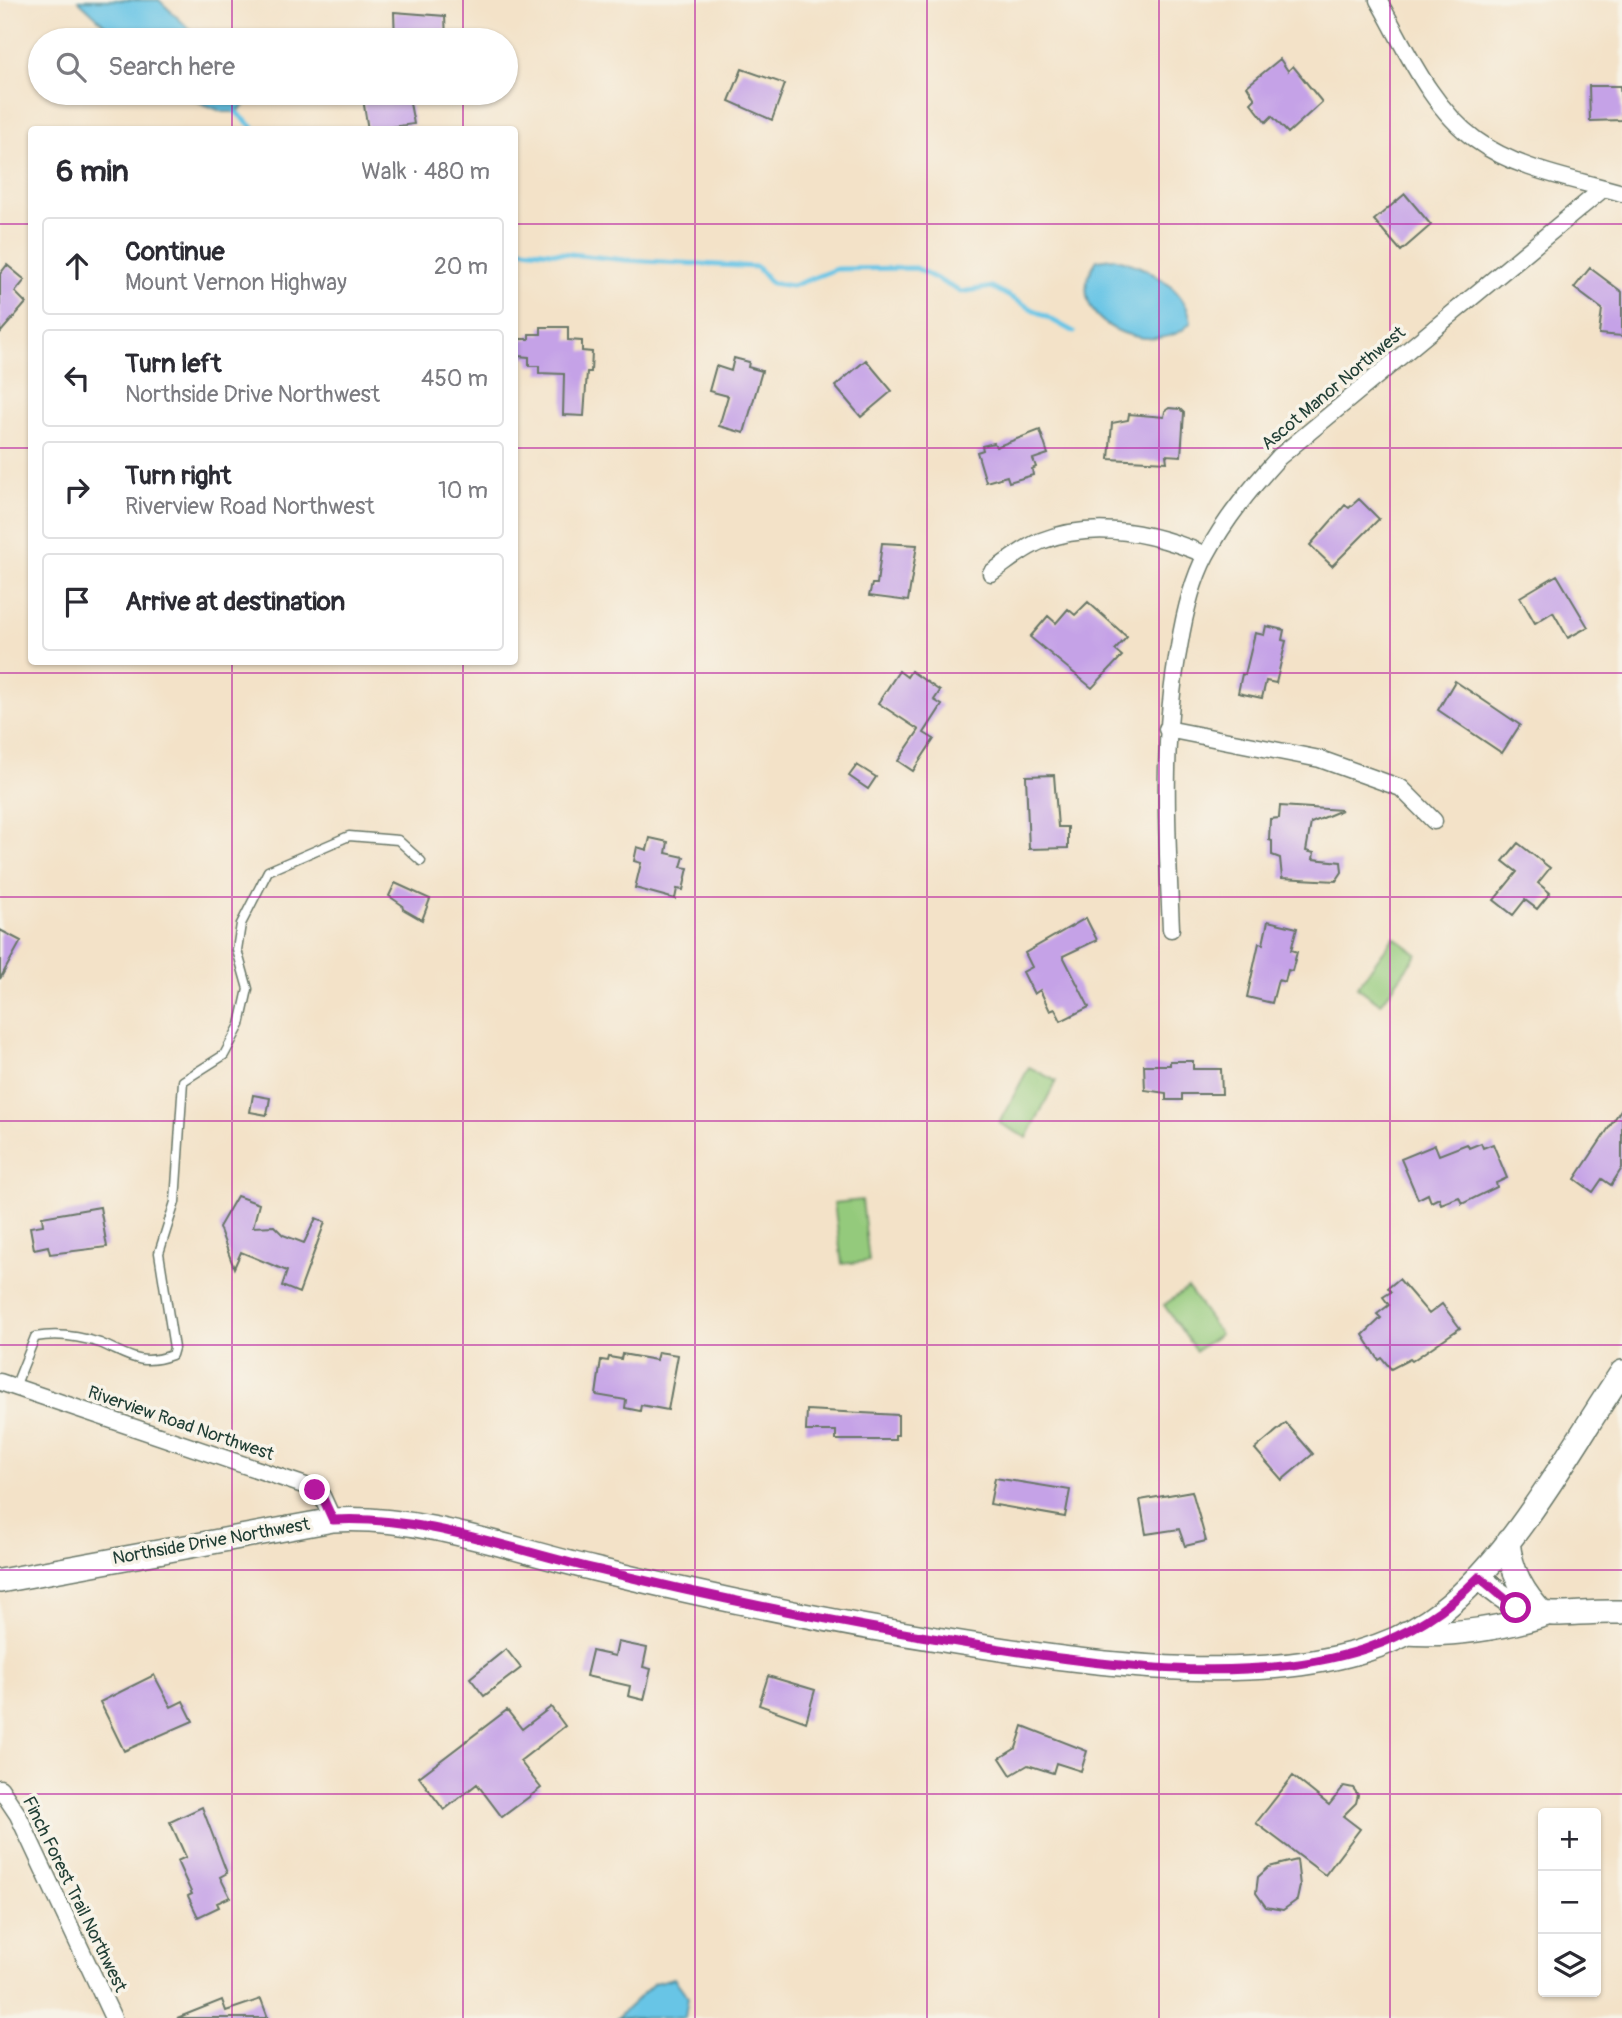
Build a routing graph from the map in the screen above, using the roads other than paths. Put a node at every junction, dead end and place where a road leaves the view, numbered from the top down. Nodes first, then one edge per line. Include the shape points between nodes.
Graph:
1 (1378, 0) edge
2 (1604, 188) junction
3 (1622, 193) edge
4 (1206, 555) junction
5 (991, 573) dead end
6 (1167, 729) junction
7 (1434, 821) dead end
8 (421, 861) dead end
9 (1171, 929) dead end
10 (1622, 1372) edge
11 (8, 1385) edge
12 (333, 1520) junction
13 (1508, 1541) junction
14 (1479, 1577) junction
15 (0, 1581) edge
16 (1622, 1612) edge
17 (1544, 1615) junction
18 (1406, 1633) junction
19 (0, 1788) edge
20 (113, 2018) edge

1 - 2 street via 1430,90 1474,139 1518,163
2 - 3 street
2 - 4 street, Ascot Manor Northwest via 1279,457 1238,503
4 - 5 street via 1152,536 1083,532 1043,540
4 - 6 street, Ascot Manor Northwest via 1182,628
6 - 7 street via 1320,759 1401,788
6 - 9 street, Ascot Manor Northwest
8 - 11 lane via 398,840 349,836 268,871 241,924 237,950 248,989 240,1025 224,1055 183,1081 174,1202 159,1253 172,1355 149,1362 75,1337 35,1337
10 - 13 main road, Northside Drive Northwest
11 - 12 street, Riverview Road Northwest via 306,1486 322,1496
12 - 15 main road, Northside Drive Northwest
12 - 18 main road, Northside Drive Northwest via 376,1519 410,1525 710,1596 880,1630 1130,1666 1245,1667 1330,1657
13 - 14 main road, Northside Drive Northwest
13 - 17 main road via 1519,1584
14 - 17 main road via 1509,1604
14 - 18 main road, Northside Drive Northwest via 1448,1606
16 - 17 main road
17 - 18 main road via 1453,1634
19 - 20 street, Finch Forest Trail Northwest via 18,1815

